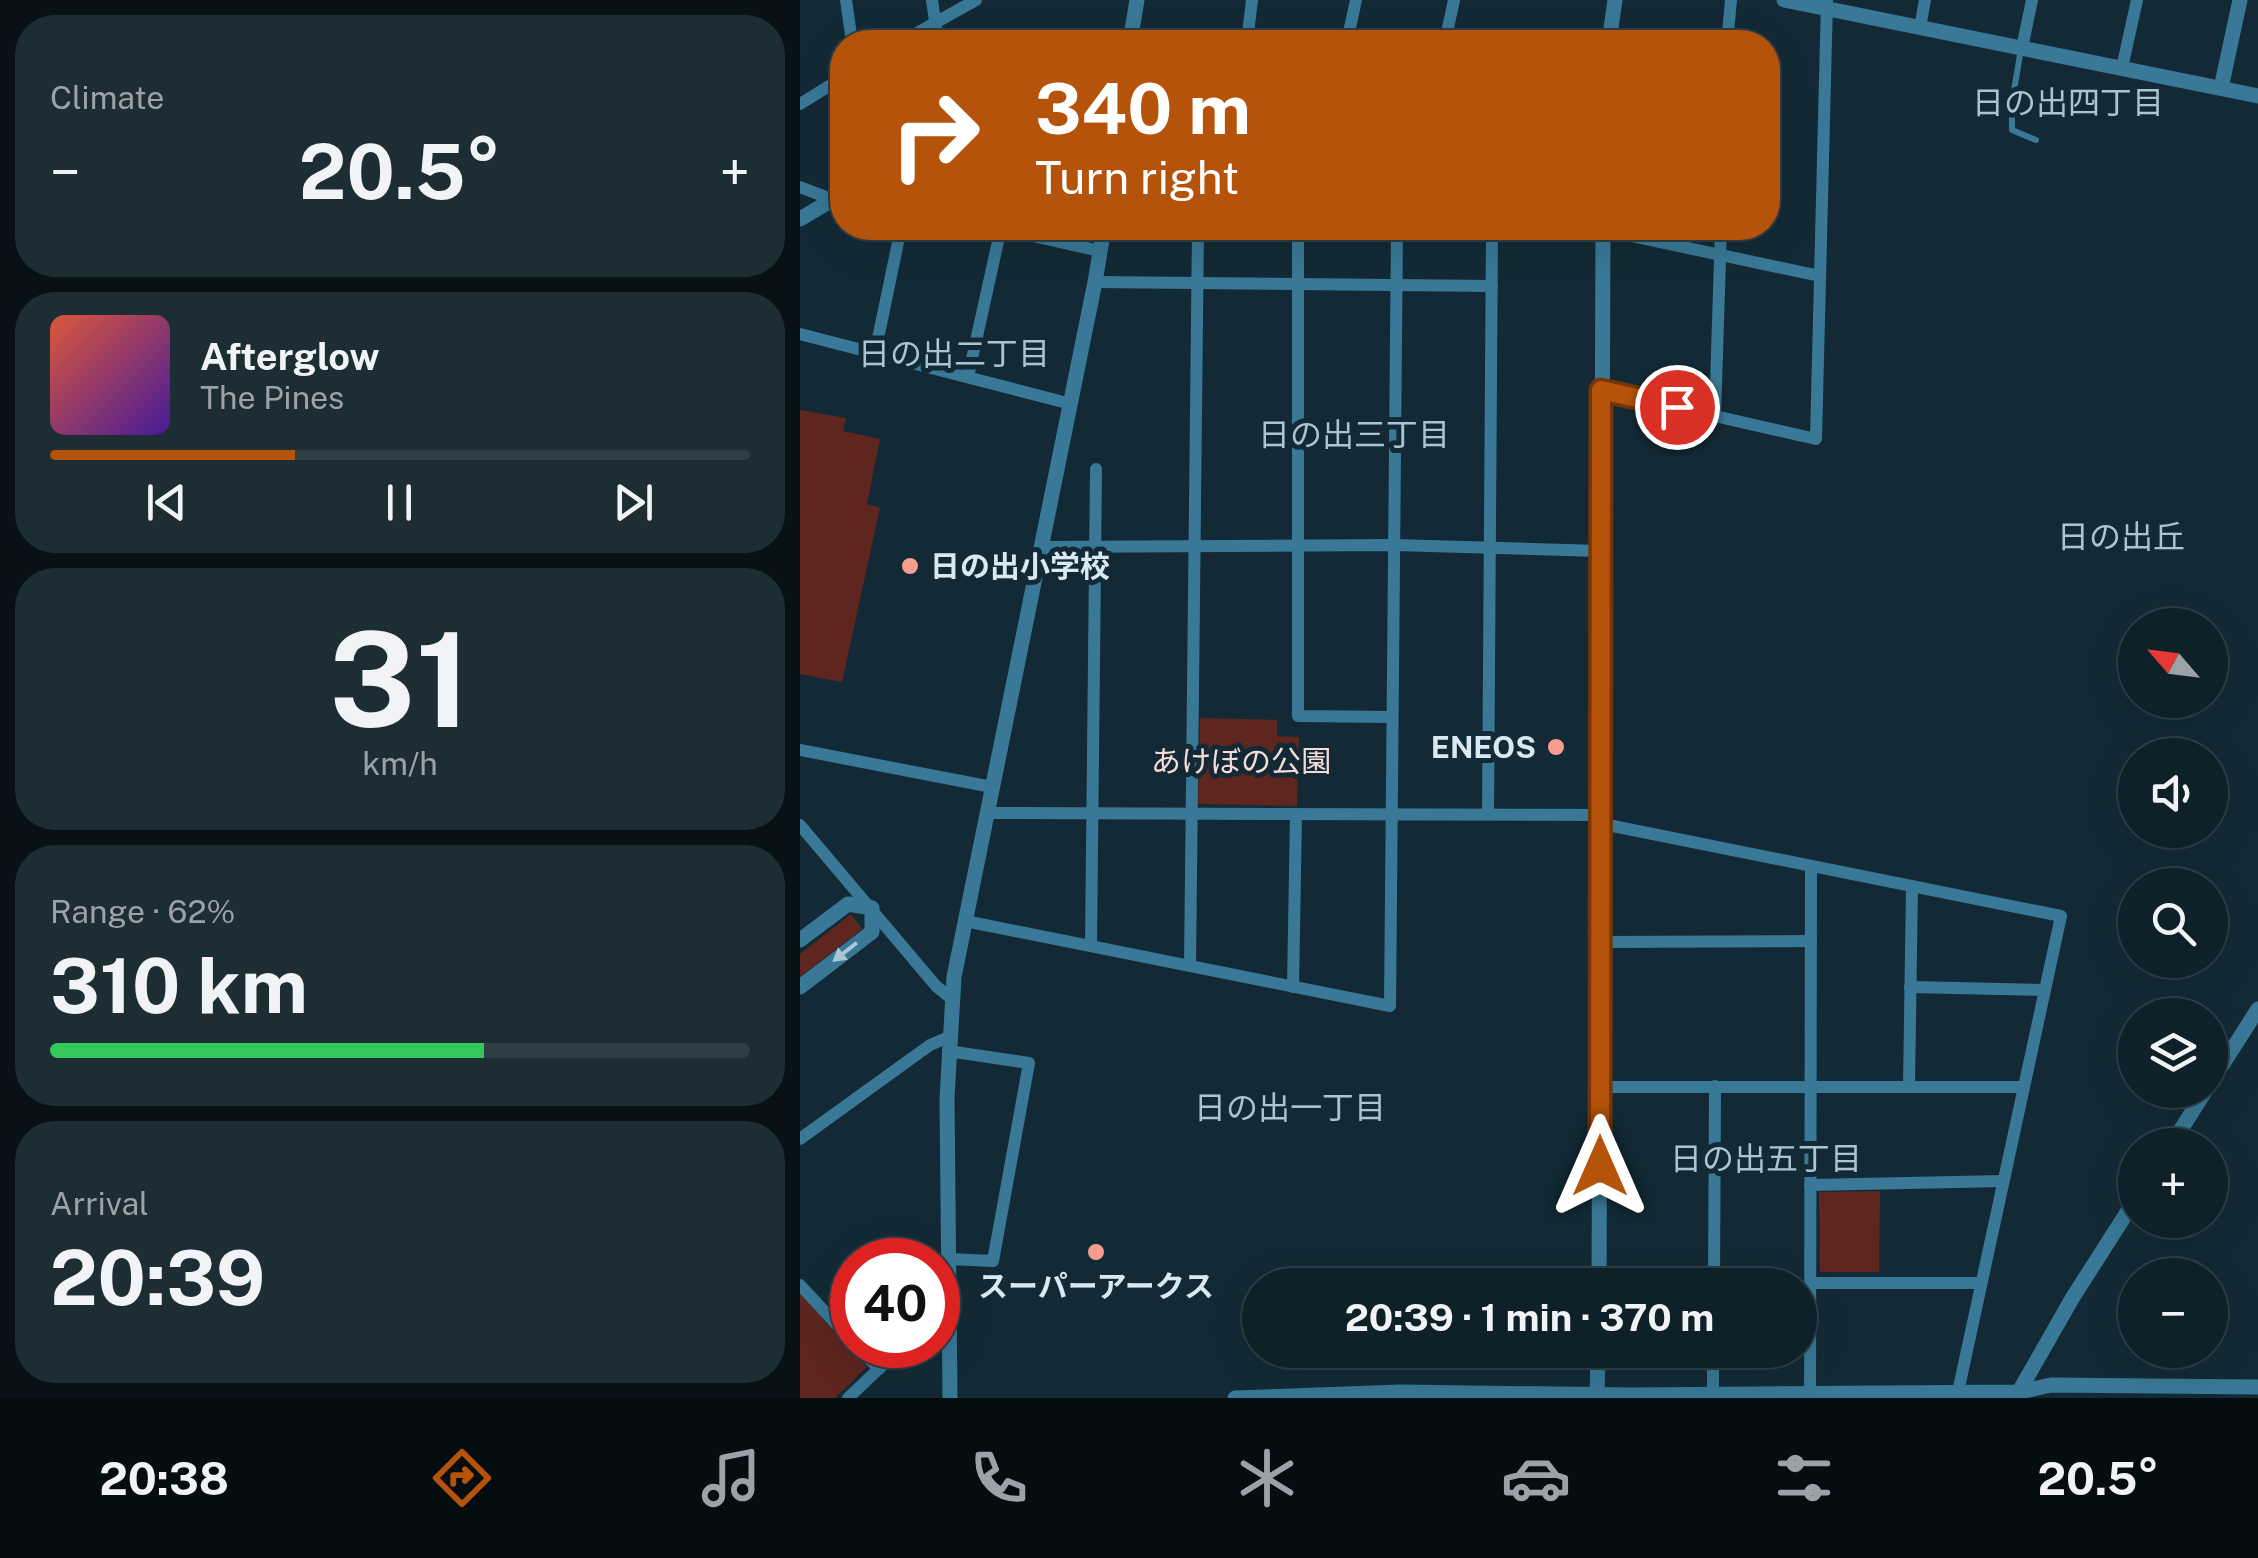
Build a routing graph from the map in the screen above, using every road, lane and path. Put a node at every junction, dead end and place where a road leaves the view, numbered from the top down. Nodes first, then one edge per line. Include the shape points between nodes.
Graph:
1 (846, 0) edge
2 (932, 0) edge
3 (976, 0) edge
4 (1136, 0) edge
5 (1252, 0) edge
6 (1356, 0) edge
7 (1454, 0) edge
8 (1615, 0) edge
9 (1731, 0) edge
10 (1784, 0) edge
11 (1925, 0) edge
12 (2032, 0) edge
13 (2136, 0) edge
14 (2240, 0) edge
15 (1826, 4) edge
16 (935, 22) junction
17 (1920, 28) junction
18 (850, 30) edge
19 (921, 30) edge
20 (936, 30) edge
21 (1132, 30) edge
22 (1248, 30) edge
23 (1350, 30) edge
24 (1448, 30) edge
25 (1611, 30) edge
26 (1728, 30) edge
27 (2022, 48) junction
28 (2122, 68) junction
29 (830, 85) edge
30 (2221, 88) junction
31 (2258, 96) edge
32 (800, 104) edge
33 (2036, 140) dead end
34 (800, 187) edge
35 (830, 195) edge
36 (830, 201) edge
37 (800, 218) edge
38 (898, 240) edge
39 (997, 240) edge
40 (1055, 240) edge
41 (1102, 240) edge
42 (1198, 240) edge
43 (1298, 240) edge
44 (1397, 240) edge
45 (1492, 240) edge
46 (1603, 240) edge
47 (1655, 240) edge
48 (1721, 240) edge
49 (1100, 250) junction
50 (1721, 254) junction
51 (1820, 276) junction
52 (1096, 282) junction
53 (1198, 283) junction
54 (1298, 284) junction
55 (1396, 286) junction
56 (1492, 286) junction
57 (800, 334) edge
58 (874, 353) junction
59 (968, 377) junction
60 (1601, 390) junction
61 (1071, 404) junction
62 (1715, 416) junction
63 (1096, 469) dead end
64 (1394, 545) junction
65 (1197, 546) junction
66 (1296, 546) junction
67 (1042, 547) junction
68 (1098, 547) junction
69 (1490, 548) junction
70 (1600, 551) junction
71 (1392, 717) junction
72 (800, 750) edge
73 (992, 788) junction
74 (987, 813) junction
75 (1094, 814) junction
76 (1192, 814) junction
77 (1296, 814) junction
78 (1392, 814) junction
79 (1488, 814) junction
80 (1603, 820) junction
81 (800, 825) edge
82 (1811, 866) junction
83 (1912, 886) junction
84 (872, 908) junction
85 (965, 921) junction
86 (800, 940) edge
87 (1811, 941) junction
88 (1602, 942) junction
89 (1091, 946) junction
90 (1190, 966) junction
91 (1293, 987) junction
92 (1910, 987) junction
93 (800, 988) edge
94 (2045, 990) junction
95 (952, 999) junction
96 (2258, 1010) edge
97 (948, 1044) junction
98 (2228, 1056) edge
99 (1811, 1085) junction
100 (1715, 1086) junction
101 (1909, 1086) junction
102 (1601, 1087) junction
103 (2024, 1087) junction
104 (800, 1139) edge
105 (2004, 1181) junction
106 (1810, 1185) junction
107 (2118, 1226) edge
108 (949, 1238) edge
109 (960, 1259) edge
110 (1599, 1268) edge
111 (1714, 1268) edge
112 (1810, 1268) edge
113 (1817, 1283) edge
114 (1981, 1283) junction
115 (800, 1285) edge
116 (830, 1317) edge
117 (948, 1368) edge
118 (1598, 1368) edge
119 (1713, 1368) edge
120 (1810, 1368) edge
121 (879, 1369) edge
122 (2258, 1386) edge
123 (1958, 1392) junction
124 (1395, 1395) edge
125 (1500, 1396) edge
126 (1597, 1396) edge
127 (1713, 1396) edge
128 (1810, 1396) edge
129 (2020, 1396) edge
130 (1254, 1397) edge
131 (848, 1398) edge
132 (950, 1398) edge
133 (1234, 1398) edge

1 - 18 street
2 - 16 street
3 - 16 street
4 - 21 street
5 - 22 street
6 - 23 street
7 - 24 street
8 - 25 street
9 - 26 street
10 - 15 street
11 - 17 street
12 - 27 street
13 - 28 street
14 - 30 street
15 - 17 street
15 - 51 street
16 - 19 street
16 - 20 street
17 - 27 street
27 - 28 street
27 - 33 lane via 2012,130
28 - 30 street
29 - 32 street
30 - 31 street
34 - 35 street
36 - 37 street
38 - 58 street
39 - 59 street
40 - 49 street
41 - 49 street
42 - 53 street
43 - 54 street
44 - 55 street
45 - 56 street
46 - 60 street
47 - 50 street
48 - 50 street
49 - 52 street
50 - 51 street
50 - 62 street
51 - 62 street via 1816,439
52 - 53 street
52 - 61 street
53 - 54 street
53 - 65 street
54 - 55 street
54 - 66 street
55 - 56 street
55 - 64 street
56 - 69 street
57 - 58 street
58 - 59 street
59 - 61 street
60 - 62 street
60 - 70 street
61 - 67 street
63 - 68 street
64 - 66 street
64 - 69 street
64 - 71 street
65 - 66 street
65 - 68 street
65 - 76 street
66 - 71 street via 1298,716
67 - 68 street
67 - 73 street
68 - 75 street
69 - 70 street
69 - 79 street
70 - 80 street
71 - 78 street
72 - 73 street
73 - 74 street
74 - 75 street
74 - 85 street
75 - 76 street
75 - 89 street
76 - 77 street
76 - 90 street
77 - 78 street
77 - 91 street
78 - 79 street
78 - 91 street via 1390,1006
79 - 80 street
80 - 82 street
80 - 88 street
81 - 84 street
82 - 83 street
82 - 87 street
83 - 92 street
83 - 94 street via 2061,916
84 - 86 street via 848,904
84 -> 93 street via 872,932
84 - 95 street
85 - 89 street
85 - 95 street
87 - 88 street
87 - 99 street
88 - 102 street
89 - 90 street
90 - 91 street
92 - 94 street
92 - 101 street
94 - 103 street
95 - 97 street
96 - 98 street
97 - 104 street via 930,1045
97 - 108 street
97 - 109 street via 1029,1063 993,1260
99 - 100 street
99 - 101 street
99 - 106 street
100 - 102 street
100 - 111 street
101 - 103 street
102 - 110 street
103 - 105 street
105 - 106 street
105 - 114 street
106 - 112 street
107 - 129 street
113 - 114 street
114 - 123 street
115 - 116 street
117 - 132 street
118 - 126 street
119 - 127 street
120 - 128 street
121 - 131 street
122 - 129 street via 2050,1385
123 - 128 street
123 - 129 street
124 - 125 street
124 - 130 street
125 - 126 street
126 - 127 street
127 - 128 street
130 - 133 street

